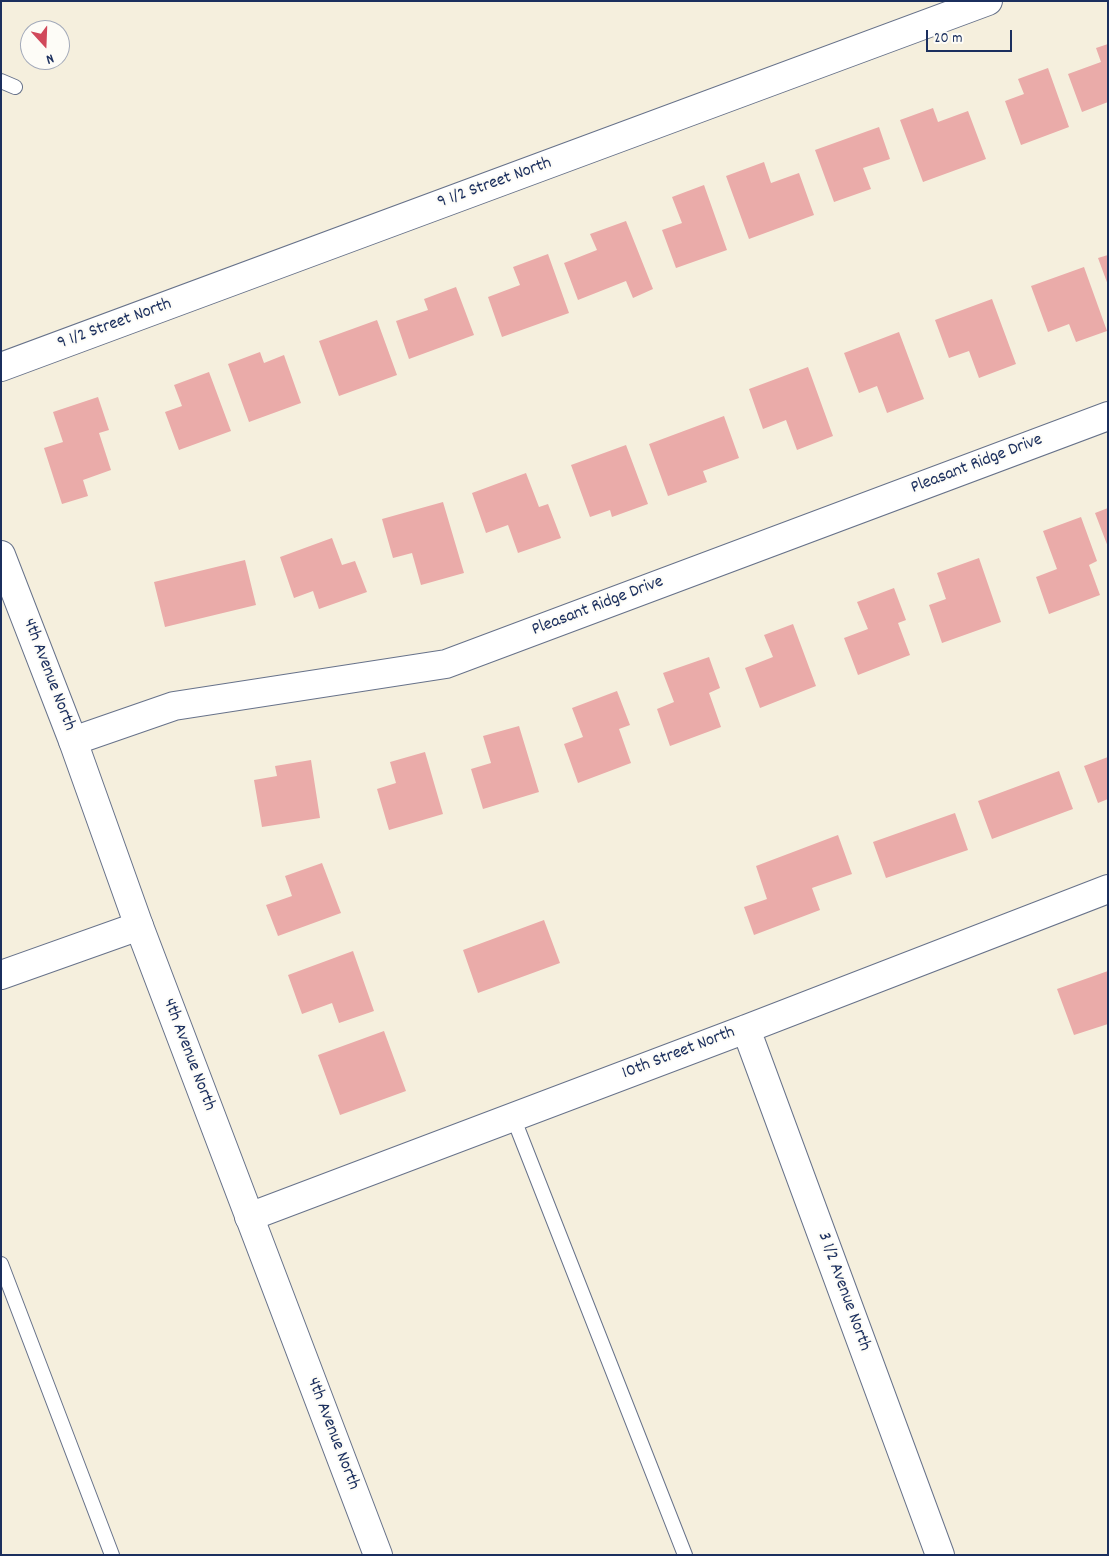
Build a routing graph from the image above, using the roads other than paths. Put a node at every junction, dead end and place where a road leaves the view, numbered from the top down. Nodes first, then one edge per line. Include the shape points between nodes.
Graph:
1 (988, 1) edge
2 (1, 81) edge
3 (15, 86) dead end
4 (1, 367) edge
5 (1108, 416) edge
6 (1, 555) edge
7 (73, 741) junction
8 (1108, 889) edge
9 (139, 926) junction
10 (1, 975) edge
11 (746, 1029) junction
12 (513, 1117) junction
13 (249, 1217) junction
14 (1, 1264) edge
15 (112, 1555) edge
16 (378, 1555) edge
17 (685, 1555) edge
18 (940, 1555) edge

1 - 4 street, 9 1/2 Street North
2 - 3 lane
5 - 7 street, Pleasant Ridge Drive via 446,664 174,706
6 - 7 street, 4th Avenue North
7 - 9 street, 4th Avenue North
8 - 11 street, 10th Street North
9 - 10 street
9 - 13 street, 4th Avenue North
11 - 12 street, 10th Street North
11 - 18 street, 3 1/2 Avenue North
12 - 13 street, 10th Street North
12 - 17 lane
13 - 16 street, 4th Avenue North
14 - 15 lane

